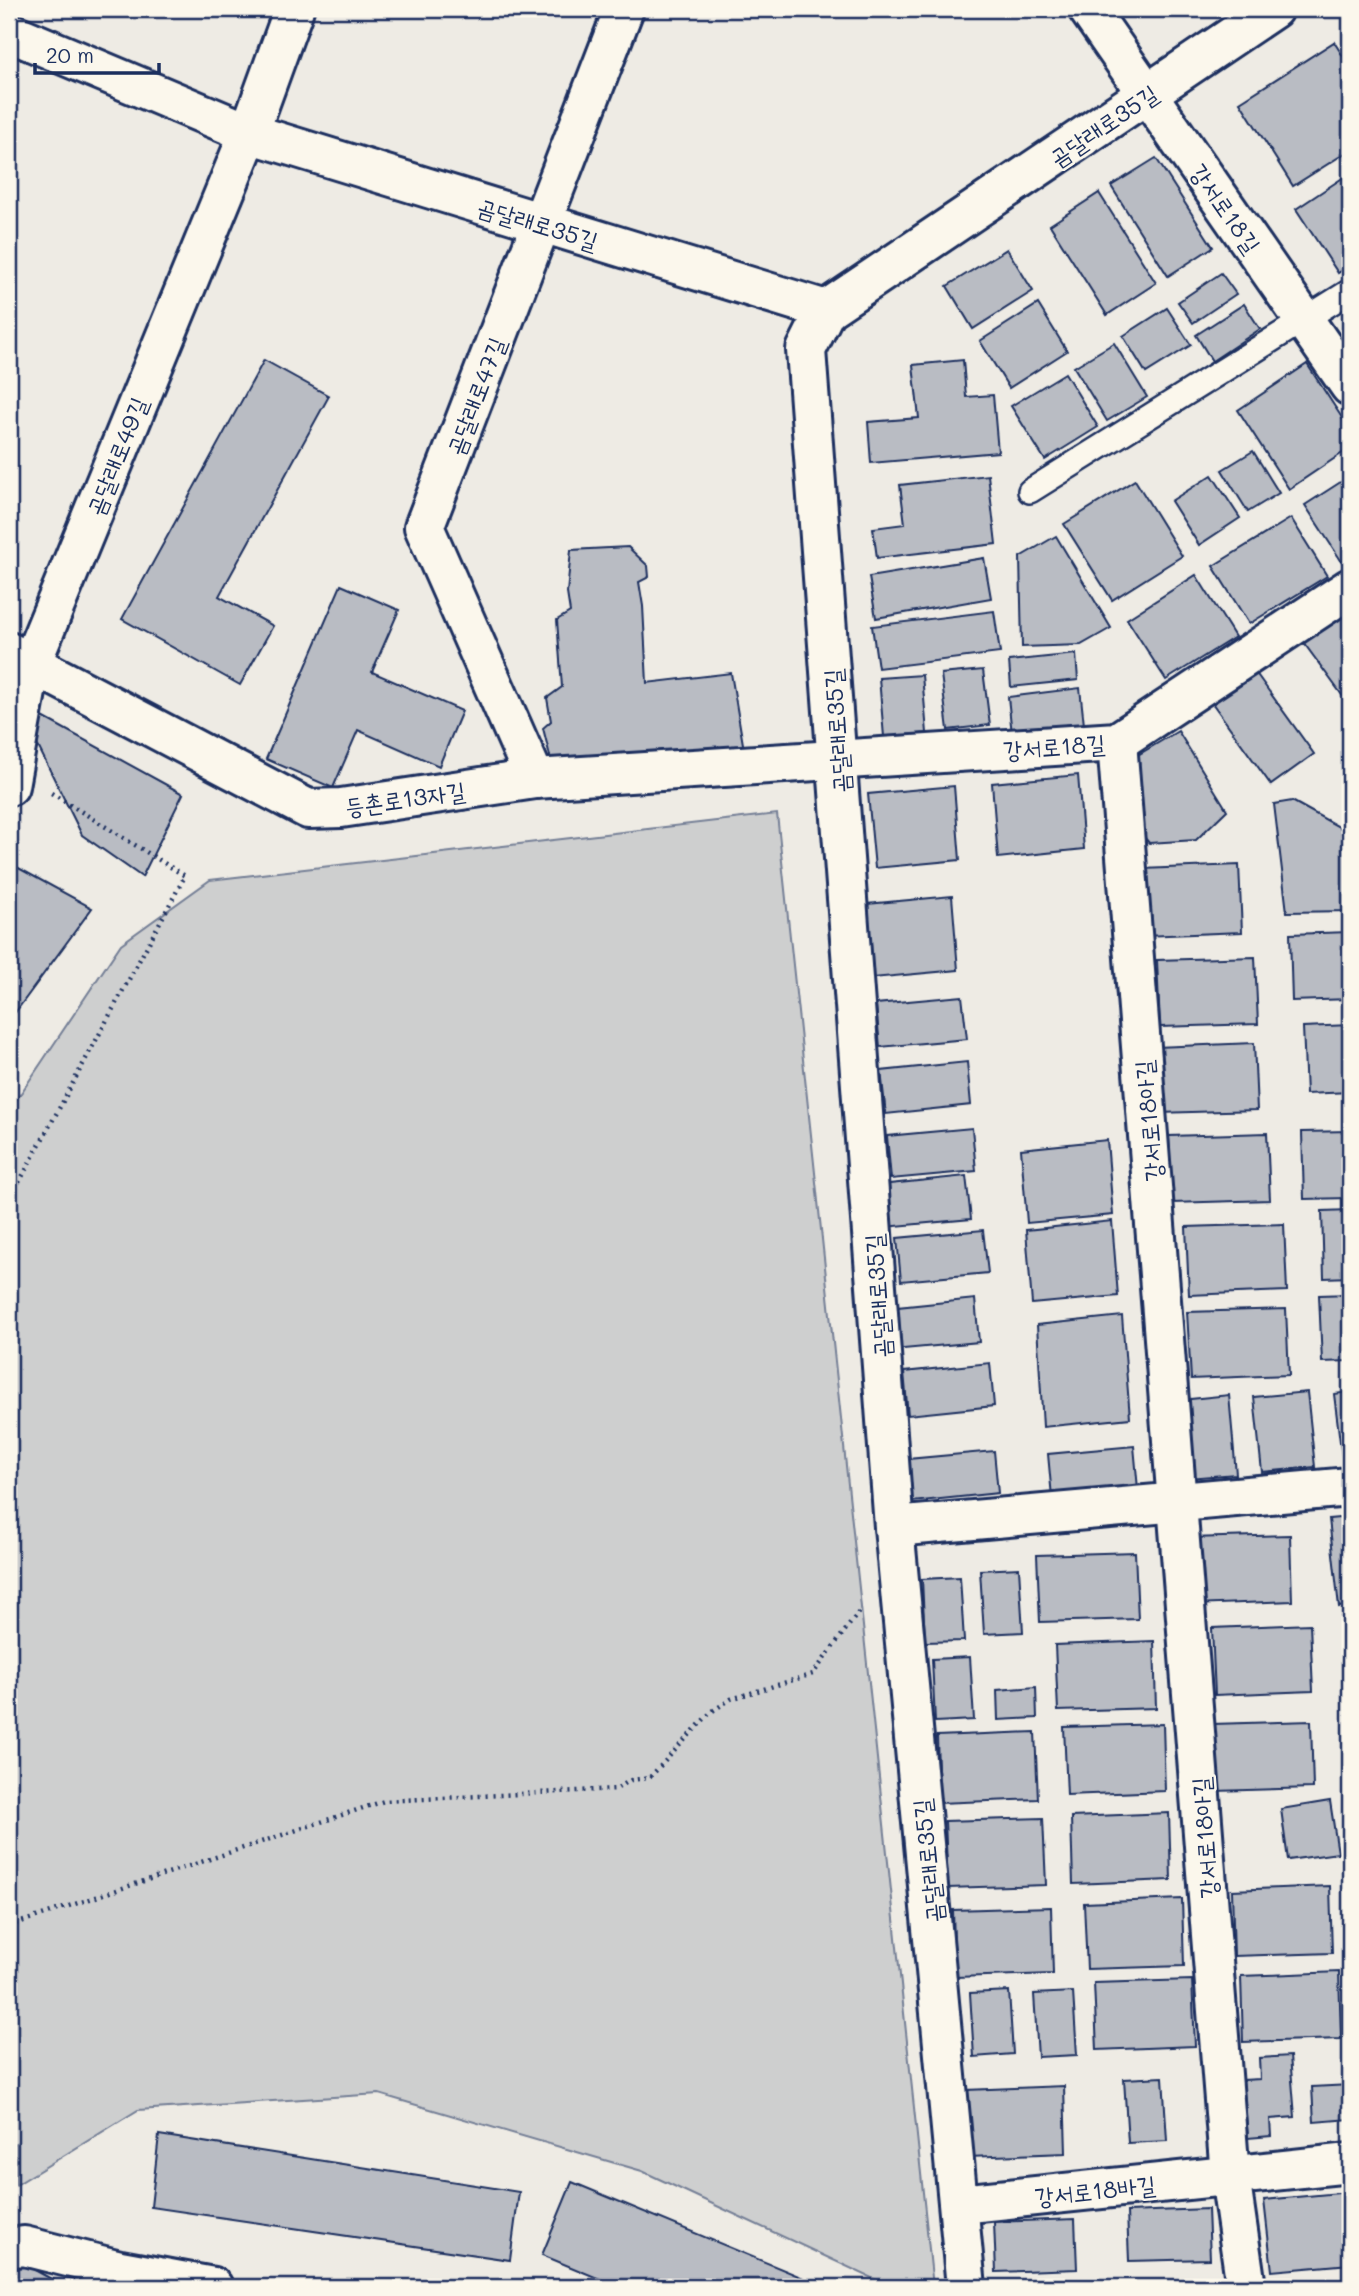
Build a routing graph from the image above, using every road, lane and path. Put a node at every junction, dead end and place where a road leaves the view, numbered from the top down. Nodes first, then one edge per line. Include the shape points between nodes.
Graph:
1 (293, 9) edge
2 (624, 9) edge
3 (1087, 9) edge
4 (1273, 9) edge
5 (9, 32) edge
6 (1147, 95) junction
7 (249, 133) junction
8 (541, 224) junction
9 (1350, 291) edge
10 (826, 310) junction
11 (1306, 320) junction
12 (1350, 386) edge
13 (1030, 491) dead end
14 (1350, 588) edge
15 (20, 658) edge
16 (1117, 742) junction
17 (839, 759) junction
18 (10, 777) edge
19 (535, 779) junction
20 (9, 1200) edge
21 (1350, 1488) edge
22 (1178, 1500) junction
23 (894, 1527) junction
24 (866, 1603) dead end
25 (9, 1926) edge
26 (1350, 2163) edge
27 (1230, 2176) junction
28 (960, 2204) junction
29 (9, 2248) edge
30 (213, 2287) edge
31 (966, 2287) edge
32 (1246, 2287) edge

1 - 7 street, 곰달래로49길
2 - 8 street, 곰달래로47길
3 - 6 street, 강서로18길
4 - 6 street, 곰달래로35길
5 - 7 street
6 - 10 street, 곰달래로35길
6 - 11 street, 강서로18길
7 - 8 street, 곰달래로35길
7 - 15 street, 곰달래로49길
8 - 10 street, 곰달래로35길
8 - 19 street, 곰달래로47길 via 424,527
9 - 11 lane
10 - 17 street, 곰달래로35길 via 806,350
11 - 12 street, 강서로18길
11 - 13 lane
14 - 16 street, 강서로18길
15 - 18 street, 곰달래로49길
15 - 19 street, 등촌로13자길 via 309,809
16 - 17 street, 강서로18길
16 - 22 street, 강서로18아길
17 - 19 street, 등촌로13자길
17 - 23 street, 곰달래로35길
18 - 20 path via 185,876
21 - 22 street
22 - 23 street
22 - 27 street, 강서로18아길
23 - 28 street, 곰달래로35길
24 - 25 path via 813,1674 731,1699 711,1712 649,1778 631,1780 616,1789 384,1801
26 - 27 street, 강서로18바길
27 - 28 street, 강서로18바길
27 - 32 street
28 - 31 street, 곰달래로35길
29 - 30 street via 24,2246

